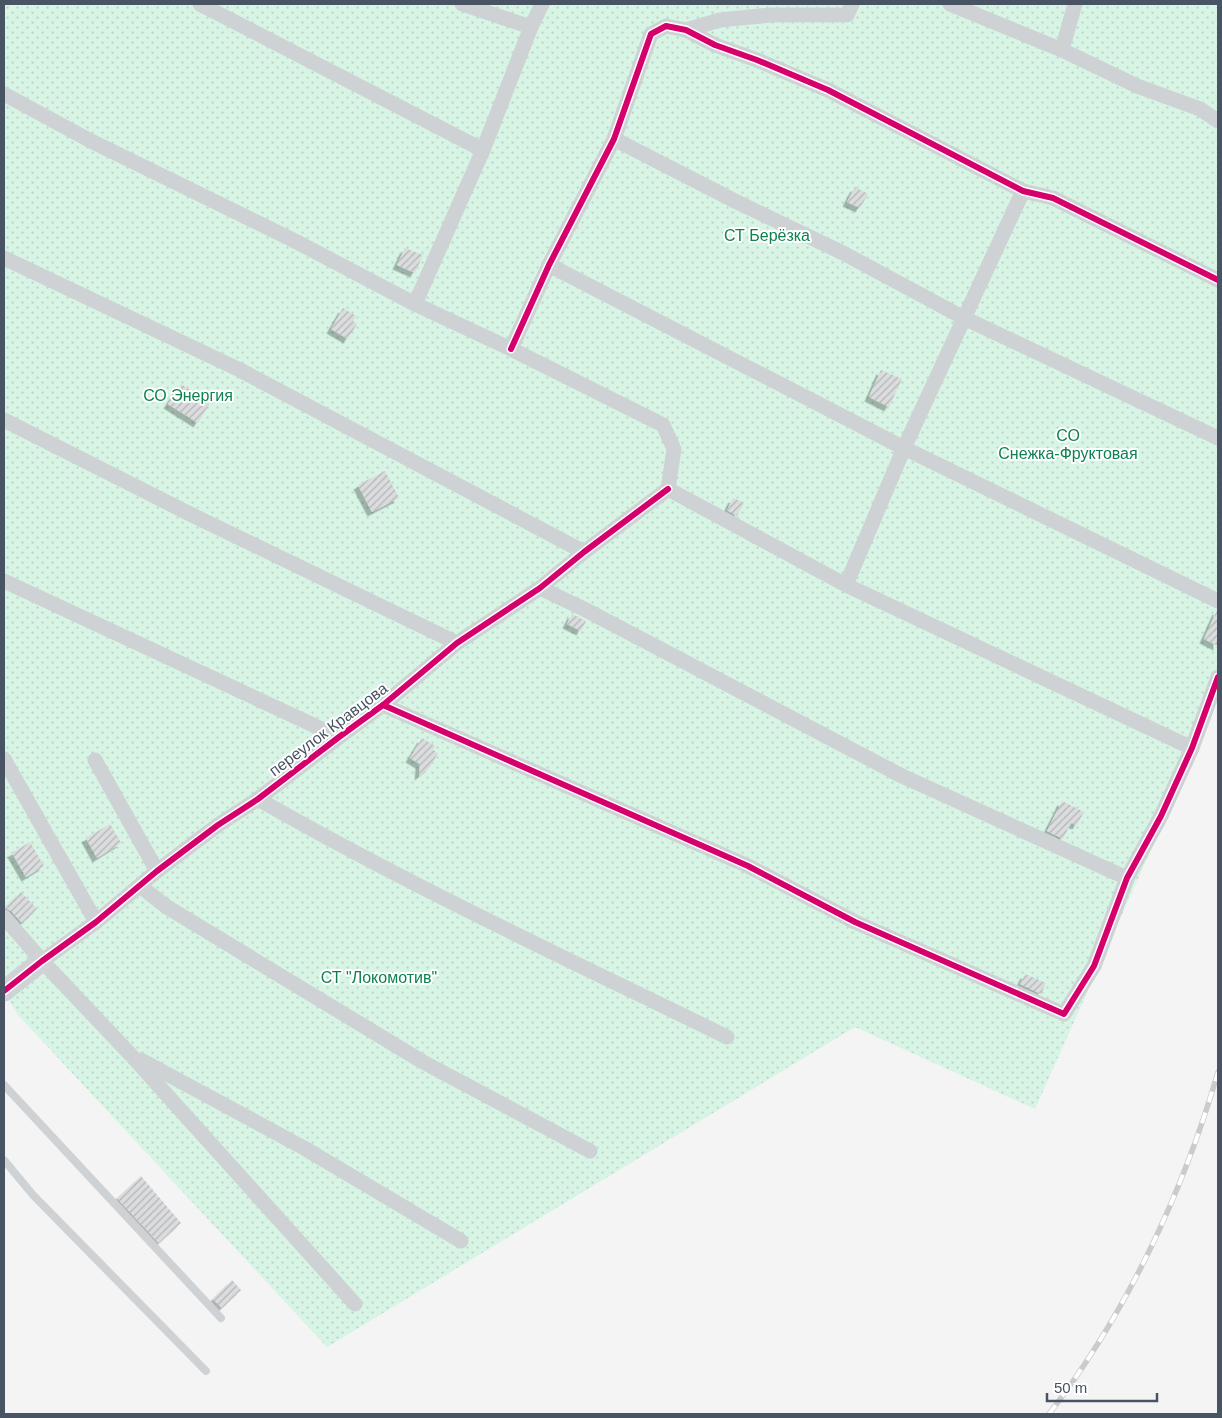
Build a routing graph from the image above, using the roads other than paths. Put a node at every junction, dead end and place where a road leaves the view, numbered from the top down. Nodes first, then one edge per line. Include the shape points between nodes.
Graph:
1 (200, 4) edge
2 (462, 4) edge
3 (542, 4) edge
4 (852, 4) edge
5 (950, 4) edge
6 (1075, 4) edge
7 (531, 27) junction
8 (686, 30) junction
9 (1062, 50) junction
10 (4, 94) edge
11 (1218, 121) edge
12 (614, 139) junction
13 (483, 150) junction
14 (1023, 191) junction
15 (4, 258) edge
16 (549, 265) junction
17 (1218, 280) edge
18 (415, 304) junction
19 (964, 318) junction
20 (511, 349) junction
21 (4, 420) edge
22 (1218, 438) edge
23 (904, 448) junction
24 (668, 489) junction
25 (584, 552) junction
26 (4, 581) edge
27 (846, 585) junction
28 (540, 588) junction
29 (1218, 600) edge
30 (457, 643) junction
31 (1218, 677) edge
32 (384, 706) junction
33 (339, 737) junction
34 (1192, 748) junction
35 (4, 759) edge
36 (95, 760) dead end
37 (258, 799) junction
38 (157, 871) junction
39 (1127, 878) junction
40 (140, 886) junction
41 (4, 917) edge
42 (96, 922) junction
43 (42, 961) junction
44 (4, 991) edge
45 (727, 1037) dead end
46 (131, 1054) junction
47 (4, 1085) edge
48 (590, 1151) dead end
49 (4, 1160) edge
50 (461, 1241) dead end
51 (355, 1304) dead end
52 (221, 1318) dead end
53 (206, 1371) dead end

1 - 13 street
2 - 7 street
3 - 7 street
4 - 8 street via 847,15 762,16 720,20
5 - 9 street
6 - 9 street
7 - 13 street
8 - 12 street via 666,26 652,34
8 - 14 street via 715,45 828,90
9 - 11 street via 1137,86 1200,108
10 - 18 street
12 - 16 street
12 - 19 street via 843,253
13 - 18 street
14 - 17 street via 1053,198
14 - 19 street
15 - 25 street via 240,370
16 - 20 street
16 - 23 street
18 - 20 street
19 - 22 street
19 - 23 street
20 - 24 street via 663,425 674,449
21 - 30 street
23 - 27 street
23 - 29 street
24 - 25 street, переулок Кравцова
24 - 27 street
25 - 28 street, переулок Кравцова
26 - 33 street
27 - 34 street
28 - 30 street, переулок Кравцова
28 - 39 street via 584,608 902,776
30 - 32 street, переулок Кравцова
31 - 34 street
32 - 33 street, переулок Кравцова
32 - 39 street via 748,866 855,922 1064,1014 1094,966
33 - 37 street, переулок Кравцова
34 - 39 street via 1161,816
35 - 42 street
36 - 38 street
37 - 38 street, переулок Кравцова
37 - 45 street via 399,876
38 - 40 street, переулок Кравцова
40 - 42 street, переулок Кравцова
40 - 48 street via 167,907 423,1062
41 - 43 street
42 - 43 street, переулок Кравцова
43 - 44 street, переулок Кравцова
43 - 46 street
46 - 50 street via 304,1148
46 - 51 street
47 - 52 lane
49 - 53 lane via 33,1195

